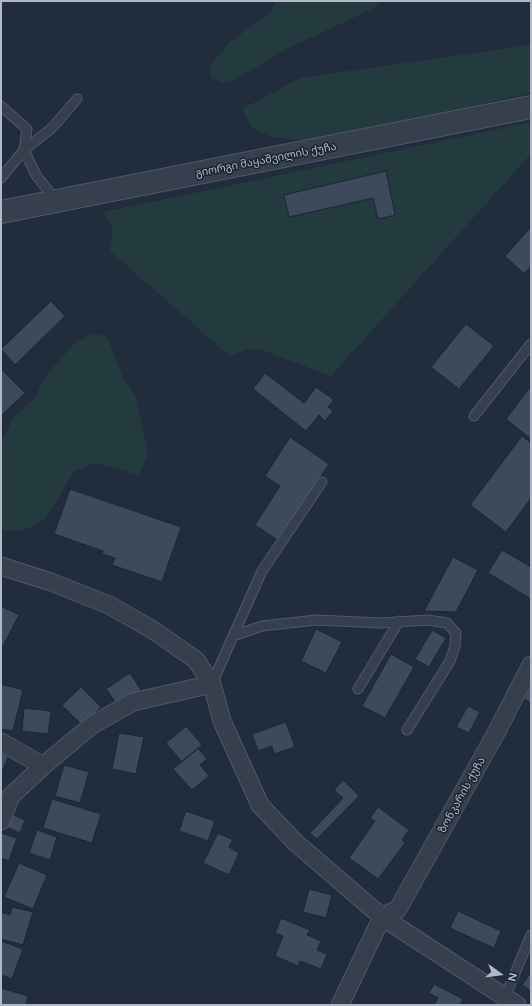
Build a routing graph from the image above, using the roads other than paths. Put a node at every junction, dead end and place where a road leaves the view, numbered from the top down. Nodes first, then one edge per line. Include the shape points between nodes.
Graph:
1 (76, 99) dead end
2 (1, 106) edge
3 (531, 107) edge
4 (24, 150) junction
5 (1, 178) edge
6 (56, 202) junction
7 (1, 212) edge
8 (531, 344) edge
9 (474, 416) dead end
10 (322, 482) dead end
11 (1, 566) edge
12 (399, 621) junction
13 (233, 636) junction
14 (531, 665) edge
15 (212, 684) junction
16 (358, 689) dead end
17 (407, 730) dead end
18 (1, 742) edge
19 (43, 766) junction
20 (1, 821) edge
21 (382, 917) junction
22 (531, 936) edge
23 (511, 1001) edge
24 (340, 1005) edge

1 - 4 lane via 52,128
2 - 4 lane via 27,128
3 - 6 street, გიორგი მაყაშვილის ქუჩა
4 - 5 lane
4 - 6 lane via 36,175
6 - 7 street, გიორგი მაყაშვილის ქუჩა
8 - 9 lane
10 - 13 lane via 262,571
11 - 15 street via 51,582 109,606 153,630 196,660
12 - 13 lane via 380,623 316,620 262,626
12 - 16 lane
12 - 17 lane via 428,620 447,623 456,633 450,661
13 - 15 lane
14 - 21 street, ზონკარის ქუჩა via 398,909
15 - 19 street via 133,702 92,725
15 - 21 street via 222,721 260,805 295,842
18 - 19 street
19 - 20 street via 11,796
21 - 23 street
21 - 24 street
22 - 23 lane

